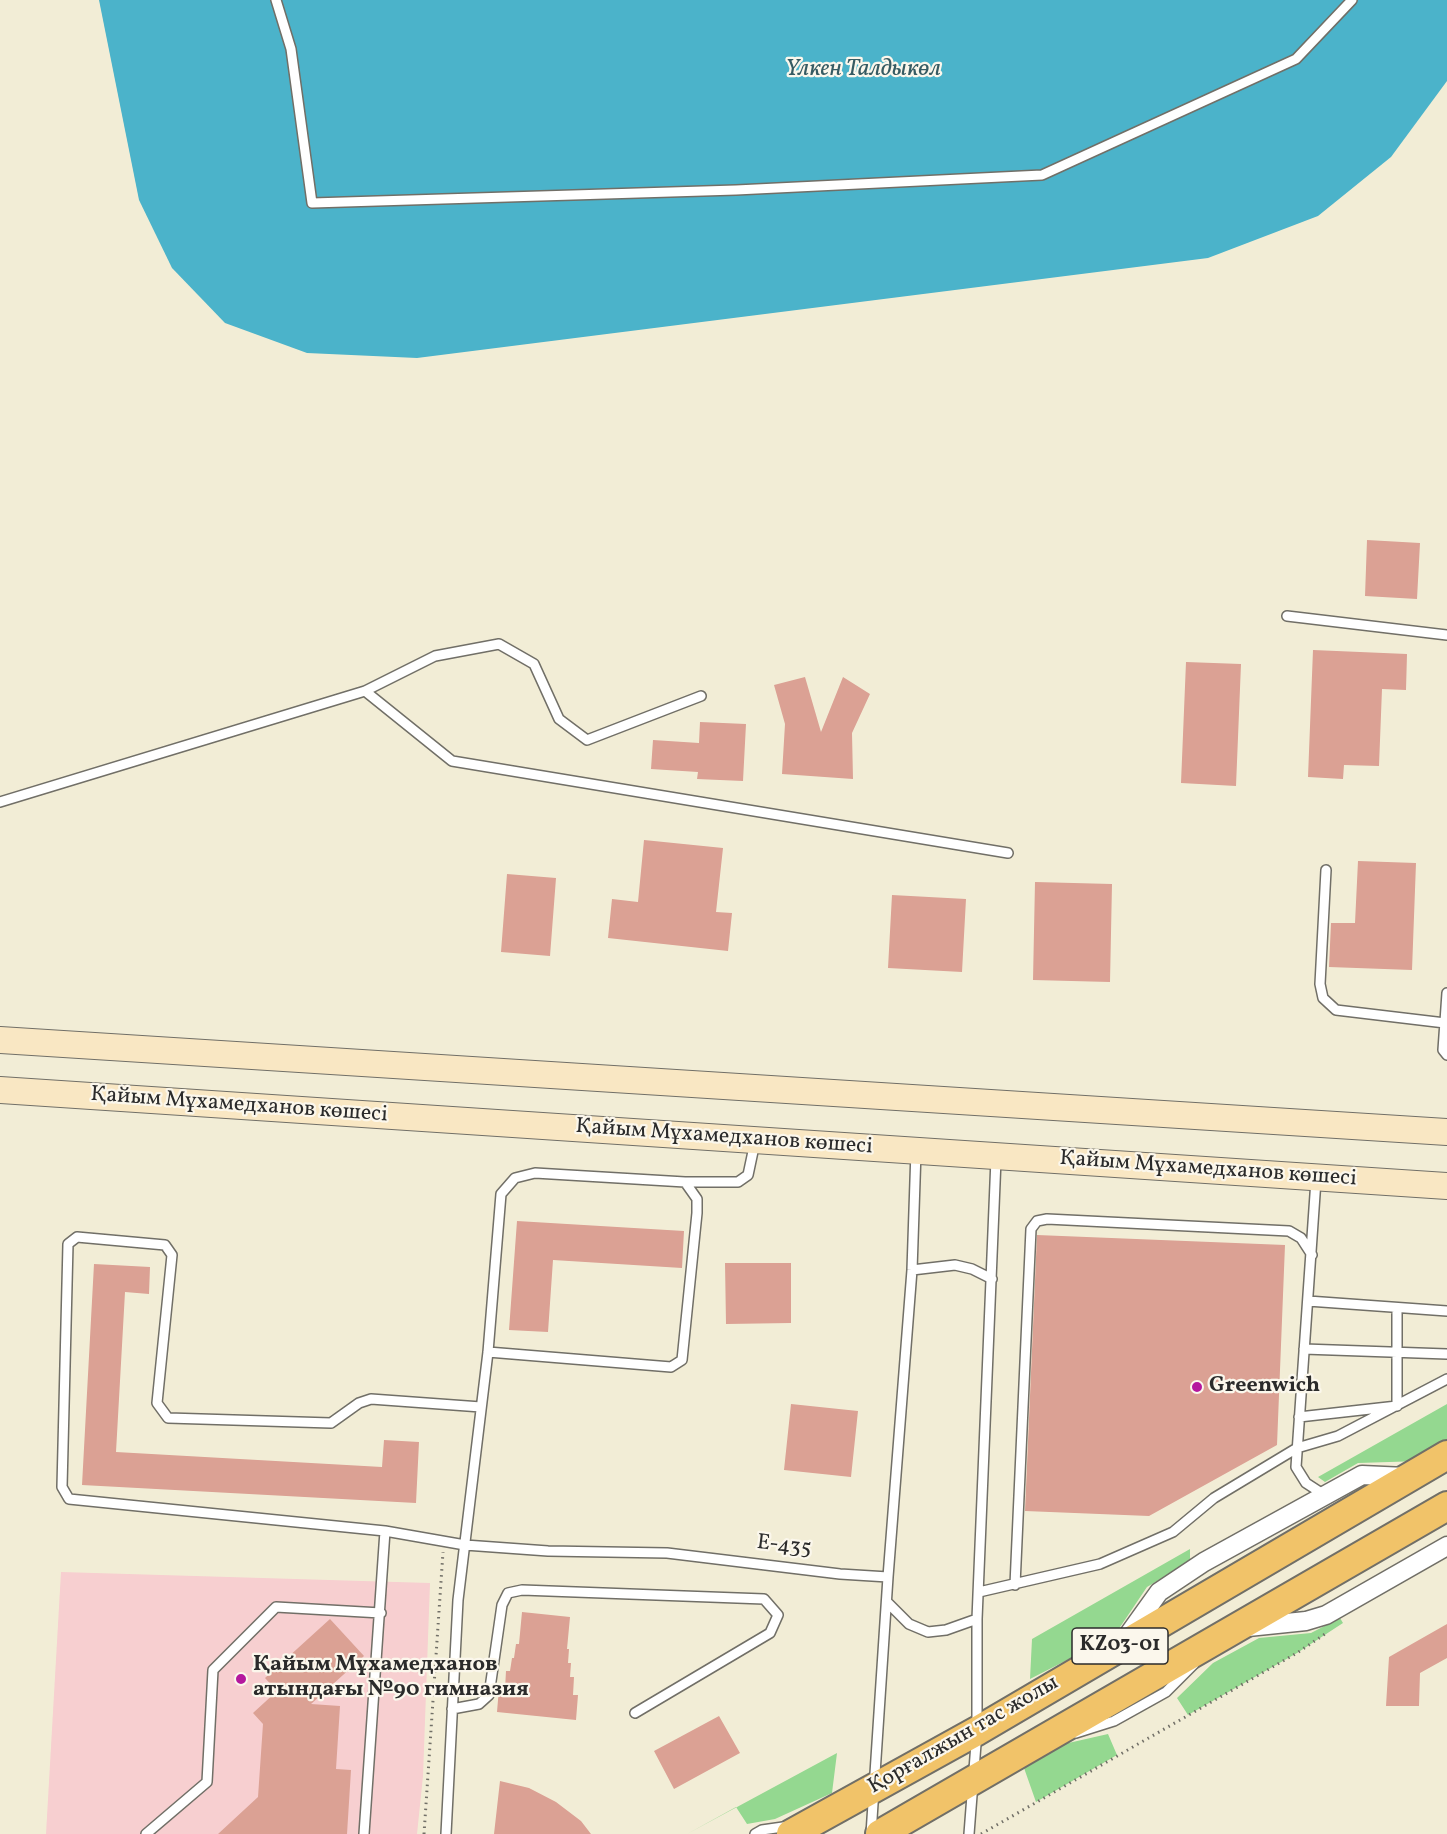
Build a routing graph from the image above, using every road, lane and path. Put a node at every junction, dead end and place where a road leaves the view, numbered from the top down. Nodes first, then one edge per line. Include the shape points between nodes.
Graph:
1 (276, 0) edge
2 (1352, 0) edge
3 (1287, 616) dead end
4 (1447, 635) edge
5 (364, 690) junction
6 (701, 696) dead end
7 (0, 802) edge
8 (1008, 853) dead end
9 (1326, 870) dead end
10 (1447, 993) edge
11 (1445, 1023) junction
12 (0, 1040) edge
13 (1447, 1055) edge
14 (0, 1090) edge
15 (1447, 1132) edge
16 (756, 1140) junction
17 (916, 1150) junction
18 (996, 1156) junction
19 (1316, 1178) junction
20 (685, 1182) junction
21 (1447, 1186) edge
22 (1312, 1255) junction
23 (912, 1270) junction
24 (992, 1279) junction
25 (1308, 1301) junction
26 (1397, 1308) junction
27 (1447, 1311) edge
28 (1304, 1349) junction
29 (1397, 1351) junction
30 (488, 1352) junction
31 (1447, 1354) edge
32 (1447, 1379) edge
33 (1397, 1406) junction
34 (481, 1407) junction
35 (1299, 1417) junction
36 (1296, 1448) junction
37 (1447, 1455) edge
38 (1408, 1477) junction
39 (1326, 1496) junction
40 (1447, 1506) edge
41 (385, 1531) junction
42 (444, 1541) junction
43 (465, 1545) junction
44 (1447, 1546) edge
45 (888, 1577) junction
46 (1015, 1585) junction
47 (979, 1592) junction
48 (887, 1602) junction
49 (381, 1613) junction
50 (977, 1619) junction
51 (1238, 1628) junction
52 (1334, 1629) dead end
53 (1120, 1646) junction
54 (452, 1709) junction
55 (635, 1713) dead end
56 (977, 1731) junction
57 (973, 1782) junction
58 (874, 1787) junction
59 (800, 1829) edge
60 (147, 1834) edge
61 (364, 1834) edge
62 (424, 1834) edge
63 (446, 1834) edge
64 (755, 1834) edge
65 (871, 1834) edge
66 (880, 1834) edge
67 (969, 1834) edge
68 (981, 1834) edge

1 - 2 lane via 291,49 312,203 736,190 1042,175 1296,59
3 - 4 lane
5 - 6 lane via 435,656 499,644 534,664 559,718 587,740
5 - 7 lane
5 - 8 lane via 452,760
9 - 11 lane via 1320,984 1323,998 1336,1010
10 - 11 lane
11 - 13 lane via 1443,1050
12 - 15 main road
14 - 16 main road, Қайым Мұхамедханов көшесі
16 - 17 main road, Қайым Мұхамедханов көшесі
16 - 20 lane via 748,1175 738,1182
17 - 18 main road, Қайым Мұхамедханов көшесі
17 - 23 lane
18 - 19 main road, Қайым Мұхамедханов көшесі
18 - 24 lane
19 - 21 main road, Қайым Мұхамедханов көшесі
19 - 22 lane
20 - 30 lane via 535,1173 515,1178 501,1194
20 - 30 lane via 697,1199 697,1206 682,1360 672,1367
22 - 25 lane
22 - 46 lane via 1301,1238 1289,1231 1037,1221 1032,1228
23 - 24 lane via 955,1265
23 - 45 lane
24 - 47 lane
25 - 26 lane
25 - 28 lane
26 - 27 lane
26 - 29 lane
28 - 29 lane
28 - 35 lane
29 - 31 lane
29 - 33 lane
30 - 34 lane
32 - 33 lane
33 - 35 lane
33 - 36 lane via 1338,1436
34 - 41 lane, Е-435 via 371,1399 358,1402 331,1423 168,1418 157,1403 172,1255 165,1245 77,1237 68,1244 62,1487 69,1499
34 - 43 lane
35 - 36 lane
36 - 39 lane via 1300,1476
36 - 46 lane via 1214,1498 1173,1532 1100,1564
37 - 38 main road, Қорғалжын тас жолы / KZ03-01
38 - 39 street via 1362,1475
38 - 53 main road, Қорғалжын тас жолы / KZ03-01
39 - 53 street via 1204,1562 1160,1592
40 - 51 main road, Қорғалжын тас жолы / KZ03-01
41 - 42 lane, Е-435
41 - 49 lane
42 - 43 lane, Е-435
42 - 62 path
43 - 45 lane, Е-435 via 667,1553
43 - 54 lane
44 - 51 street via 1326,1615 1306,1621
45 - 48 lane
46 - 47 lane
47 - 50 lane
48 - 50 lane via 909,1624 928,1632
48 - 58 lane
49 - 60 lane via 276,1607 213,1670 207,1782
49 - 61 lane
50 - 56 lane
51 - 57 main road, Қорғалжын тас жолы / KZ03-01
52 - 68 path
53 - 56 main road, Қорғалжын тас жолы / KZ03-01
54 - 55 lane via 479,1704 489,1695 502,1605 508,1593 522,1590 764,1599 778,1615 770,1633
54 - 63 lane
56 - 57 lane
56 - 58 main road, Қорғалжын тас жолы / KZ03-01
57 - 66 main road, Қорғалжын тас жолы / KZ03-01
57 - 67 lane
58 - 59 main road, Қорғалжын тас жолы / KZ03-01
58 - 65 lane
59 - 64 lane via 762,1830

